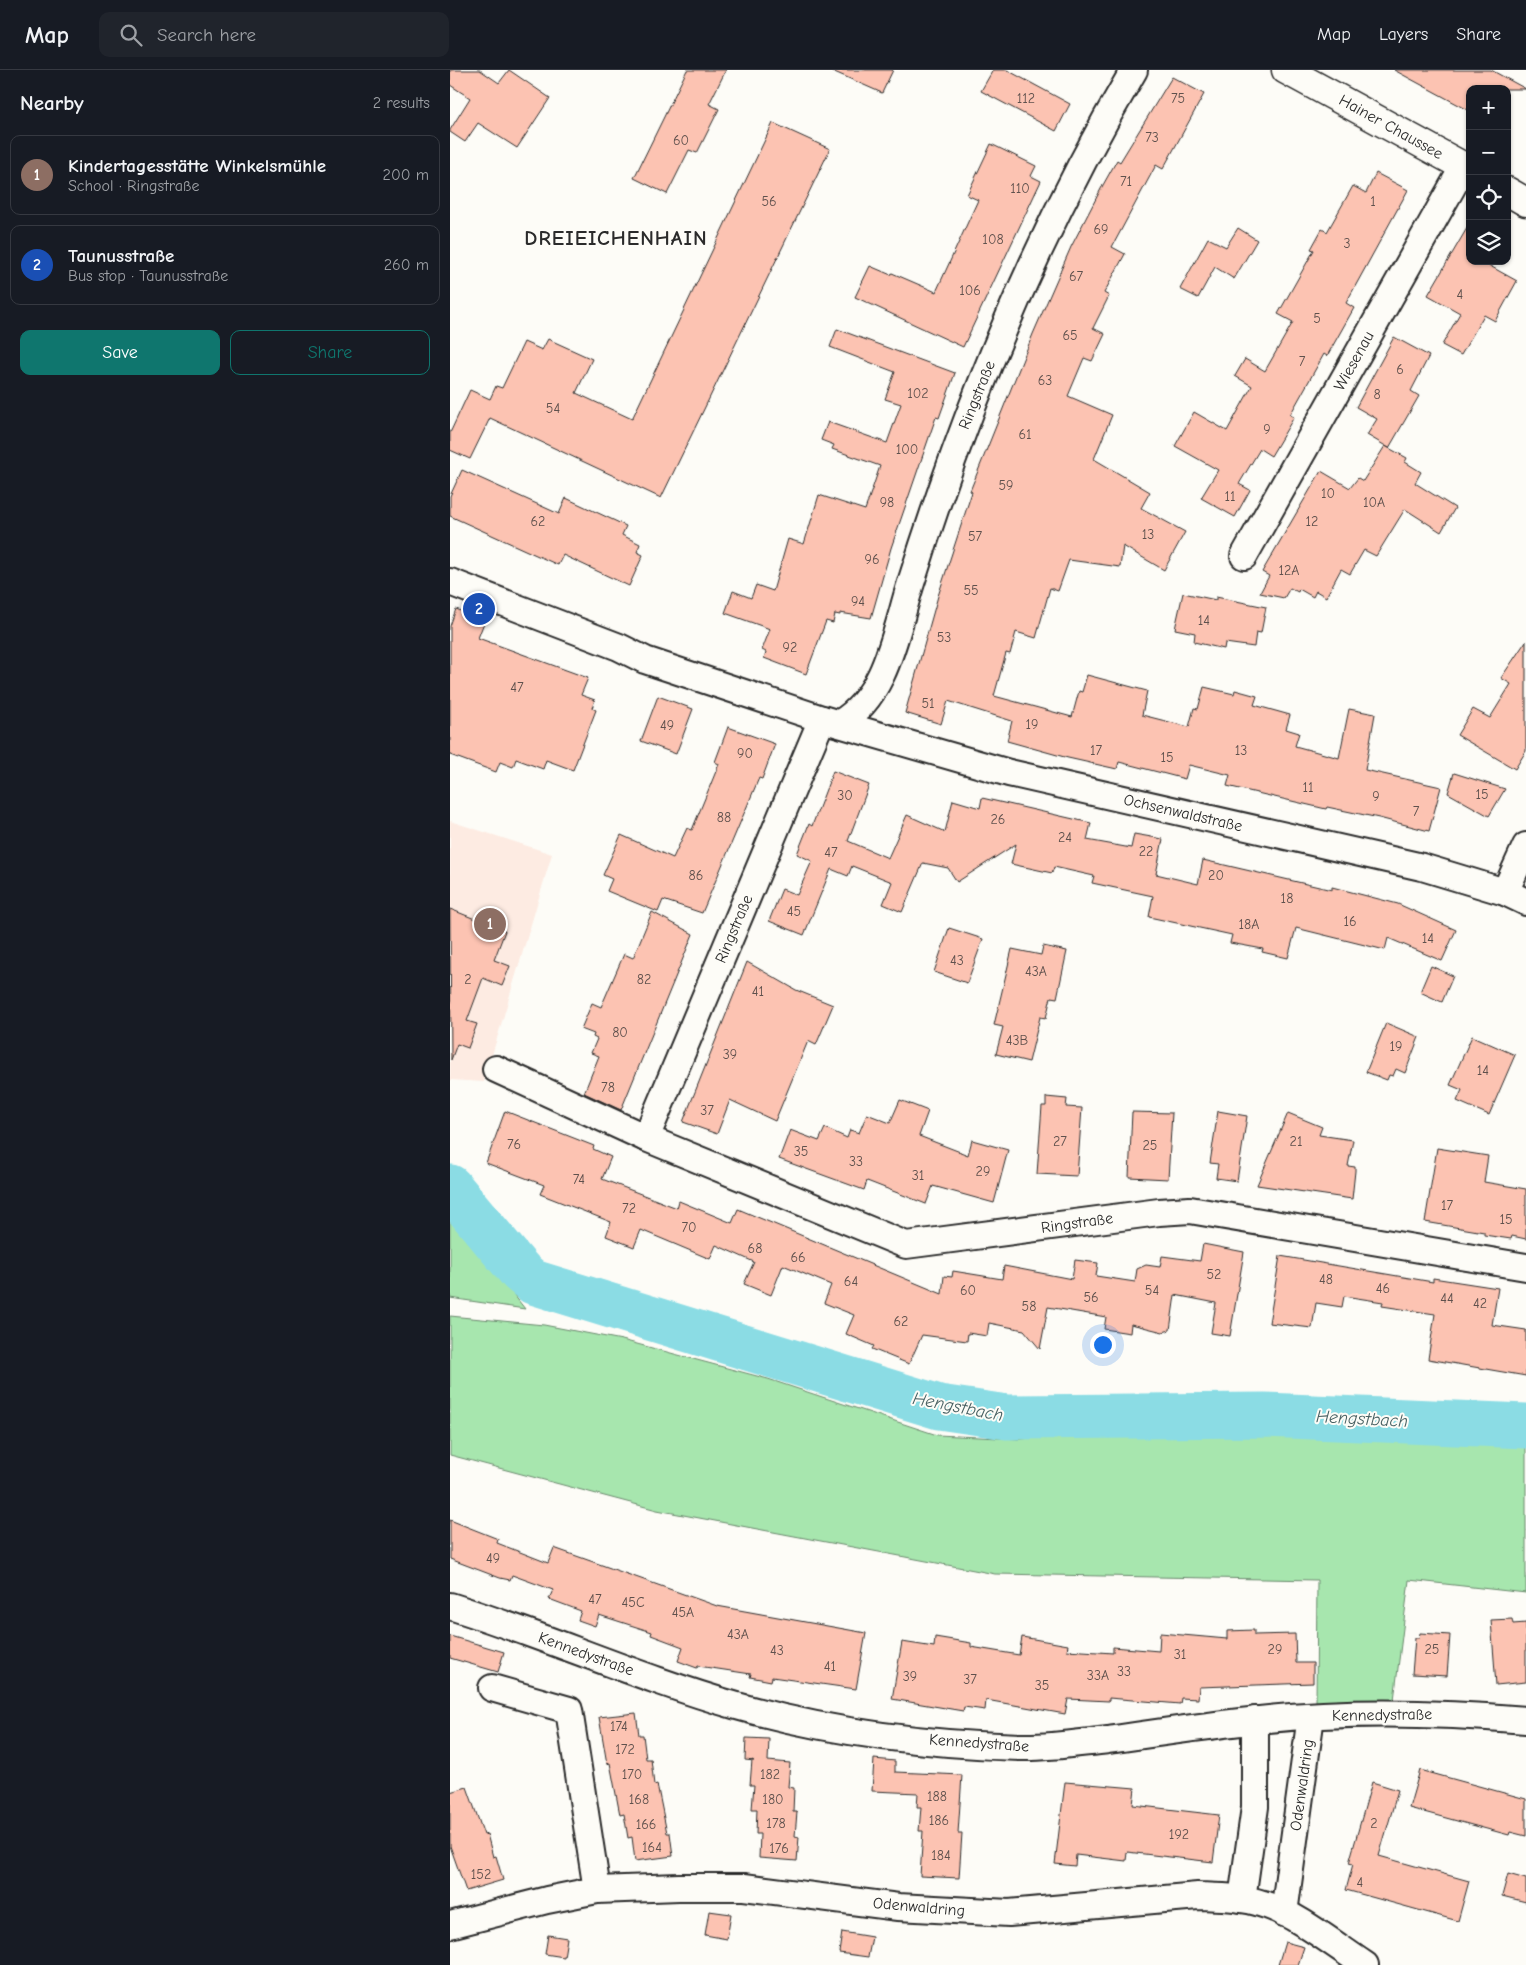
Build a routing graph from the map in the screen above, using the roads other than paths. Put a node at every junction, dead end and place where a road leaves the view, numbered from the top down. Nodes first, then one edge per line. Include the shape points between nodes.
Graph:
1 (1134, 70) edge
2 (1286, 70) edge
3 (1466, 167) edge
4 (1466, 170) edge
5 (1511, 193) edge
6 (1526, 202) edge
7 (1244, 556) dead end
8 (450, 582) edge
9 (831, 721) junction
10 (1526, 846) edge
11 (1515, 897) edge
12 (496, 1069) dead end
13 (646, 1138) junction
14 (1526, 1267) edge
15 (450, 1606) edge
16 (492, 1688) dead end
17 (1311, 1716) junction
18 (1255, 1720) junction
19 (1526, 1720) edge
20 (597, 1890) junction
21 (1242, 1899) junction
22 (1284, 1913) junction
23 (450, 1925) edge
24 (1365, 1965) edge

1 - 9 street, Ringstraße via 1067,192 1018,295 954,452 885,666 860,708
2 - 3 street, Hainer Chaussee
4 - 7 street, Wiesenau
5 - 6 street
8 - 9 street, Ochsenwaldstraße via 645,660
9 - 11 street, Ochsenwaldstraße via 1010,773 1422,867
9 - 13 street, Ringstraße
10 - 11 street
12 - 13 street, Ringstraße
13 - 14 street, Ringstraße via 906,1245 1190,1210
15 - 18 street, Kennedystraße via 735,1705 835,1728 901,1738 1023,1747 1060,1746
16 - 20 street via 569,1710
17 - 18 street, Kennedystraße
17 - 19 street, Kennedystraße via 1395,1713
17 - 22 street, Odenwaldring
18 - 21 street via 1255,1807
20 - 21 street, Odenwaldring via 744,1887 898,1907 1010,1913 1198,1896
20 - 23 street, Odenwaldring
21 - 22 street, Odenwaldring via 1265,1904
22 - 24 street, Odenwaldring

